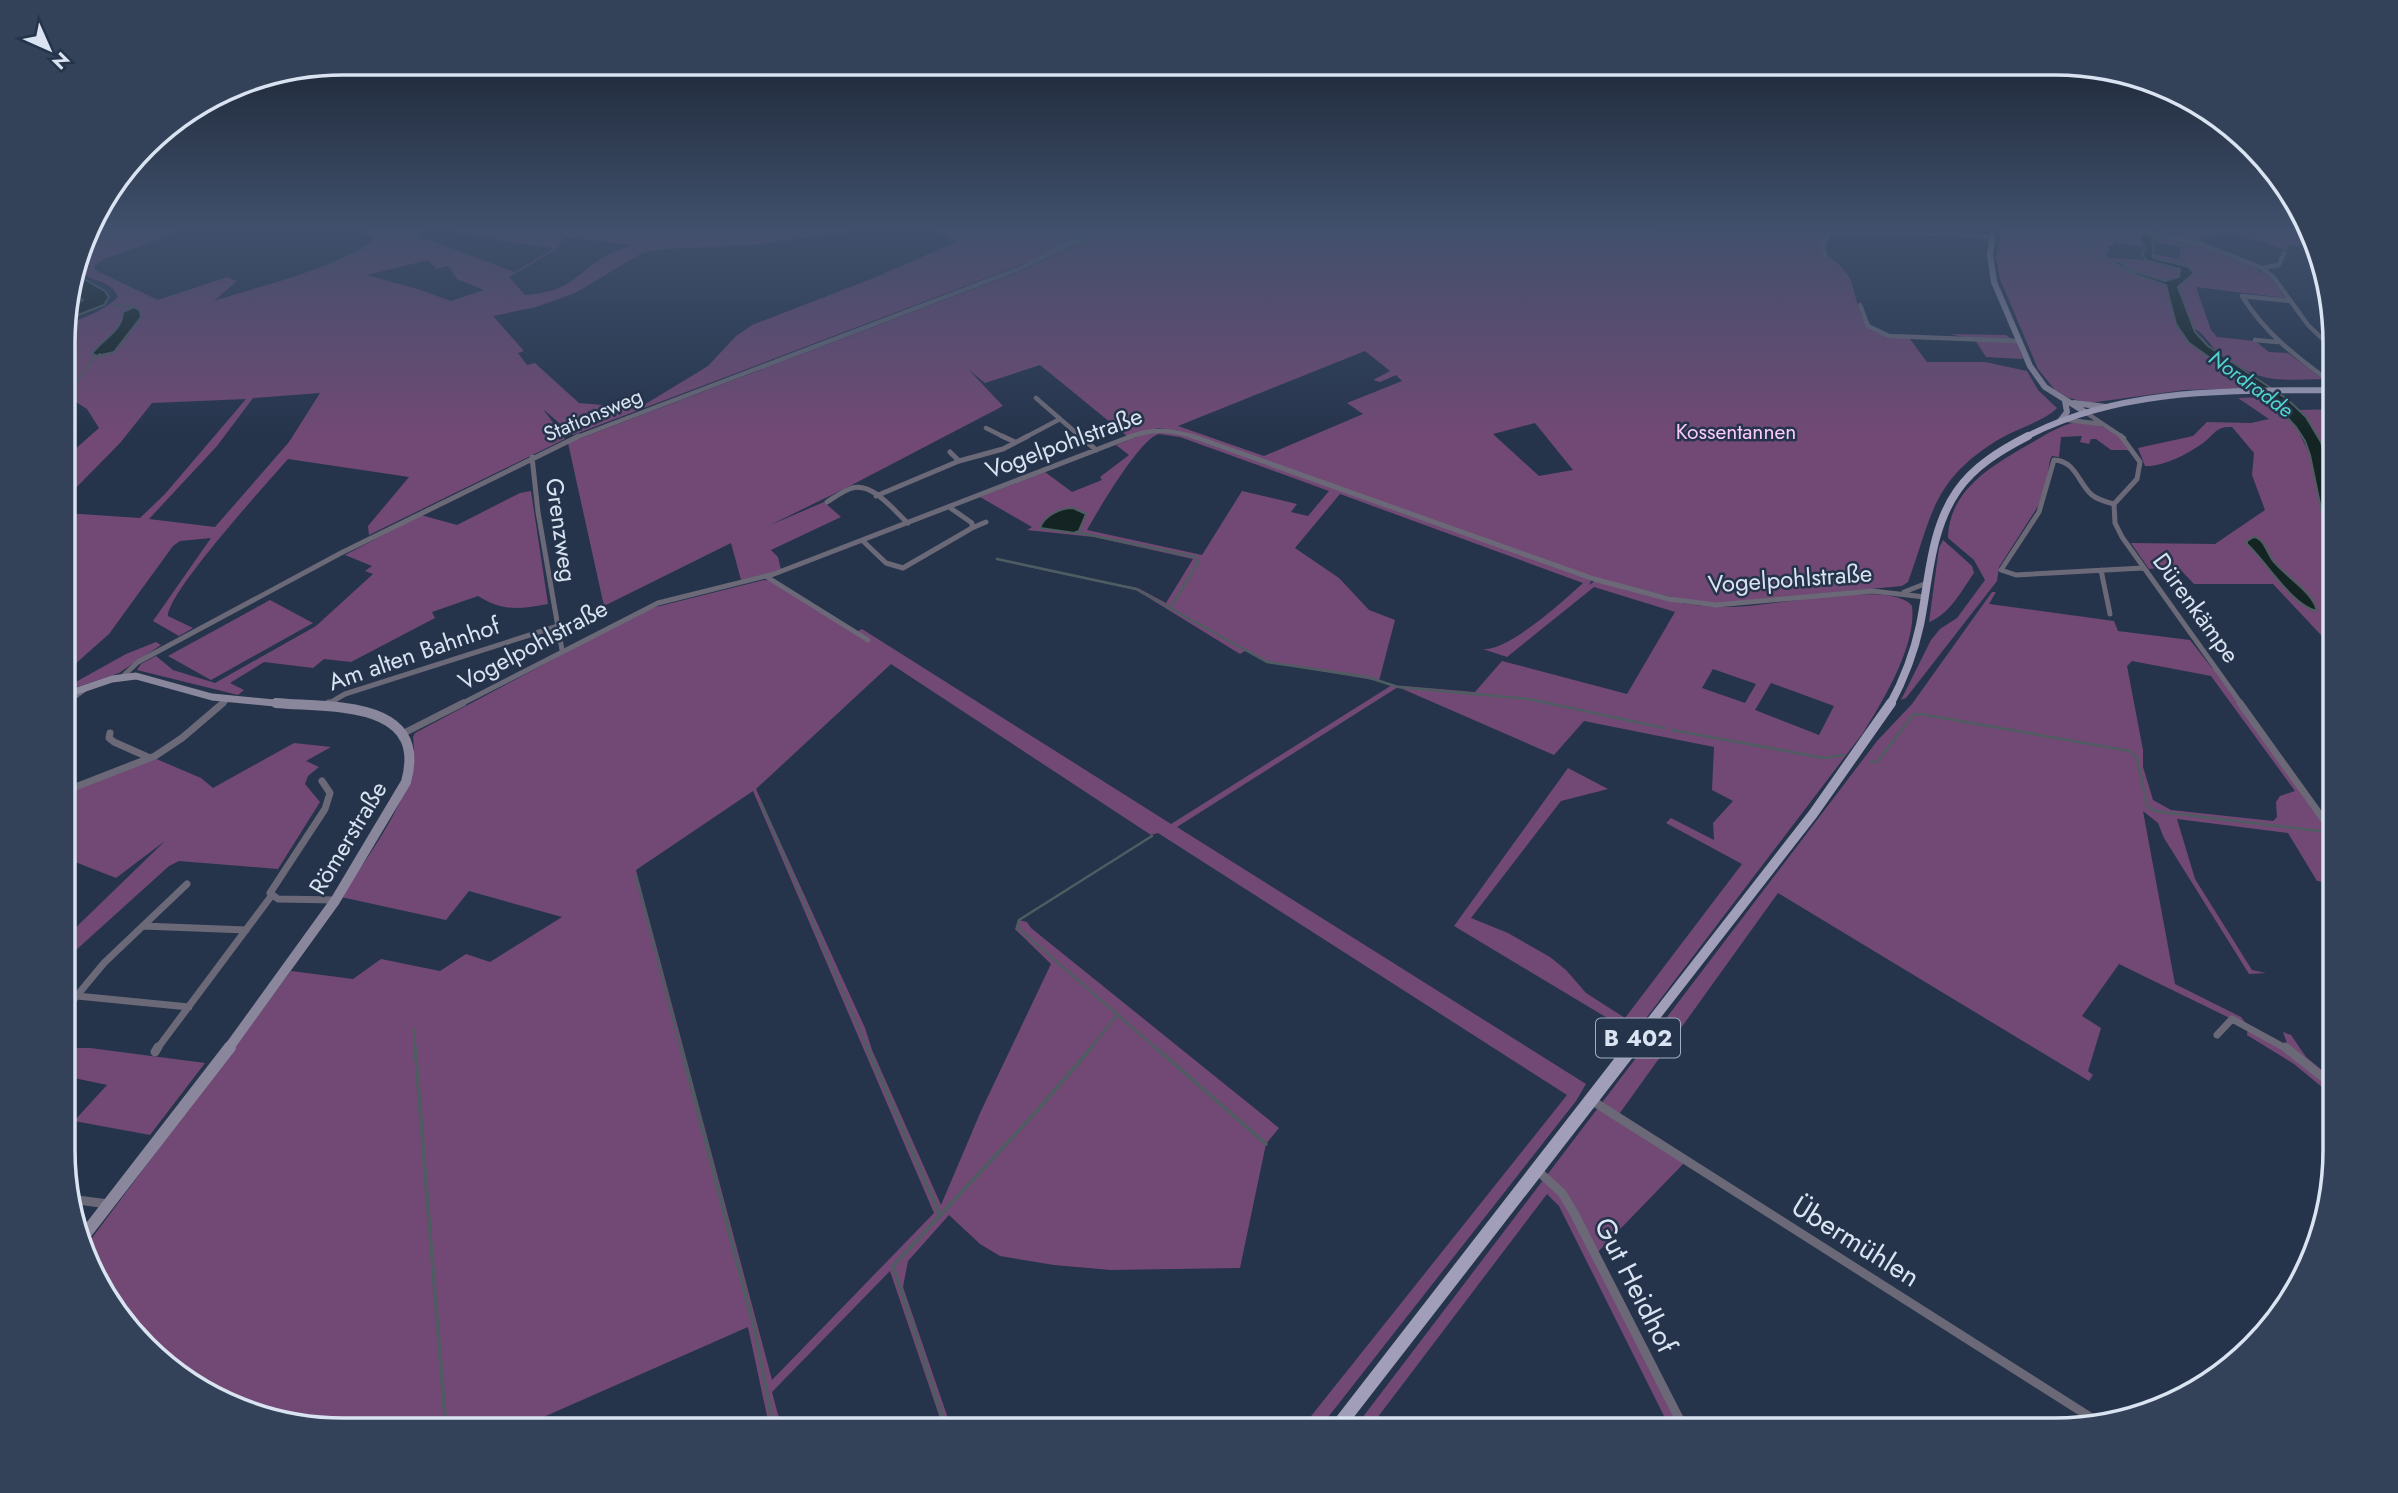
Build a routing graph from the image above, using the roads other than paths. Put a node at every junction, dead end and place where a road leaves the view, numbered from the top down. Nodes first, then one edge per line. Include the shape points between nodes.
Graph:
1 (937, 300) edge
2 (2001, 300) edge
3 (2245, 300) edge
4 (2280, 300) edge
5 (2290, 301) joint
6 (1860, 305) dead end
7 (2323, 339) edge
8 (2255, 340) dead end
9 (2019, 341) junction
10 (2278, 342) junction
11 (2323, 376) edge
12 (2323, 390) edge
13 (1036, 398) dead end
14 (2065, 401) junction
15 (2106, 407) junction
16 (2085, 412) junction
17 (1060, 419) junction
18 (2061, 420) junction
19 (2107, 425) junction
20 (986, 428) dead end
21 (1016, 442) junction
22 (1096, 450) junction
23 (950, 452) dead end
24 (532, 457) junction
25 (959, 461) junction
26 (876, 496) junction
27 (827, 502) dead end
28 (2114, 504) junction
29 (948, 507) junction
30 (908, 523) junction
31 (986, 523) dead end
32 (972, 528) junction
33 (863, 541) junction
34 (903, 568) junction
35 (2143, 568) junction
36 (2101, 570) junction
37 (911, 573) dead end
38 (767, 577) junction
39 (1927, 583) junction
40 (1899, 592) junction
41 (1925, 597) junction
42 (2110, 614) dead end
43 (558, 626) junction
44 (868, 640) dead end
45 (562, 650) junction
46 (122, 677) junction
47 (88, 686) junction
48 (75, 691) edge
49 (75, 697) edge
50 (228, 698) junction
51 (324, 706) junction
52 (110, 733) dead end
53 (404, 733) junction
54 (150, 758) junction
55 (322, 781) dead end
56 (75, 787) edge
57 (2323, 819) edge
58 (187, 884) dead end
59 (272, 895) junction
60 (336, 900) junction
61 (142, 926) junction
62 (246, 930) junction
63 (77, 996) junction
64 (75, 998) edge
65 (189, 1007) junction
66 (2217, 1035) dead end
67 (155, 1052) dead end
68 (2323, 1077) edge
69 (1590, 1099) junction
70 (1536, 1169) junction
71 (80, 1200) edge
72 (108, 1204) junction
73 (88, 1231) edge
74 (2087, 1415) edge
75 (1344, 1418) edge
76 (1679, 1418) edge

1 - 24 street, Stationsweg via 595,428
2 - 9 street
3 - 10 street via 2253,316
4 - 5 street
5 - 7 street
6 - 9 street via 1868,326 1889,335
8 - 10 street
9 - 14 street via 2035,376
10 - 11 street
12 - 15 main road, B 402 via 2175,396
13 - 17 street
14 - 15 street
14 - 16 street
14 - 18 street via 2067,412
15 - 16 main road, B 402
16 - 18 main road, B 402
16 - 19 street
17 - 21 street
17 - 22 street
18 - 19 street
18 - 39 main road, B 402 via 1993,456 1954,493 1939,527
19 - 28 street via 2126,439 2140,462 2137,480
20 - 21 street
21 - 25 street
22 - 29 street, Vogelpohlstraße
22 - 40 street, Vogelpohlstraße via 1151,430 1178,431 1594,579 1669,599 1716,605
23 - 25 street
24 - 43 street, Grenzweg
24 - 46 street, Stationsweg via 306,571 138,662
25 - 26 street
26 - 27 street via 855,487
26 - 30 street
28 - 35 street, Dürenkämpe via 2115,523
28 - 36 street via 2093,496 2066,462 2054,460 2039,512 2001,570 2016,576
29 - 30 street, Vogelpohlstraße
29 - 32 street via 972,523
30 - 33 street, Vogelpohlstraße
31 - 32 street
32 - 34 street
33 - 34 street via 891,568
33 - 38 street, Vogelpohlstraße
34 - 37 street
35 - 36 street
35 - 57 street, Dürenkämpe
36 - 42 street
38 - 44 street
38 - 45 street, Vogelpohlstraße via 658,603
39 - 40 street
39 - 41 main road, B 402
40 - 41 street, Vogelpohlstraße
41 - 69 main road, B 402 via 1910,663 1878,724
43 - 45 street, Grenzweg
43 - 51 street, Am alten Bahnhof via 345,694
45 - 53 street, Vogelpohlstraße
46 - 47 street
46 - 50 street via 142,677
47 - 48 street
47 - 49 street
50 - 51 street
50 - 54 street via 189,733
51 - 53 street via 384,717
52 - 54 street via 114,742
53 - 60 street, Römerstraße via 412,749 405,782
54 - 56 street
55 - 59 street via 330,793 325,808 272,888
58 - 61 street
59 - 60 street via 278,899
59 - 62 street
60 - 72 street, Römerstraße
61 - 62 street
61 - 63 street
62 - 65 street
63 - 64 street
63 - 65 street
65 - 67 street
66 - 68 street via 2232,1019 2284,1047
69 - 70 main road, B 402
69 - 74 street, Übermühlen
70 - 75 main road, B 402
70 - 76 street, Gut Heidhof via 1562,1193 1574,1213
71 - 72 street
72 - 73 street, Römerstraße

